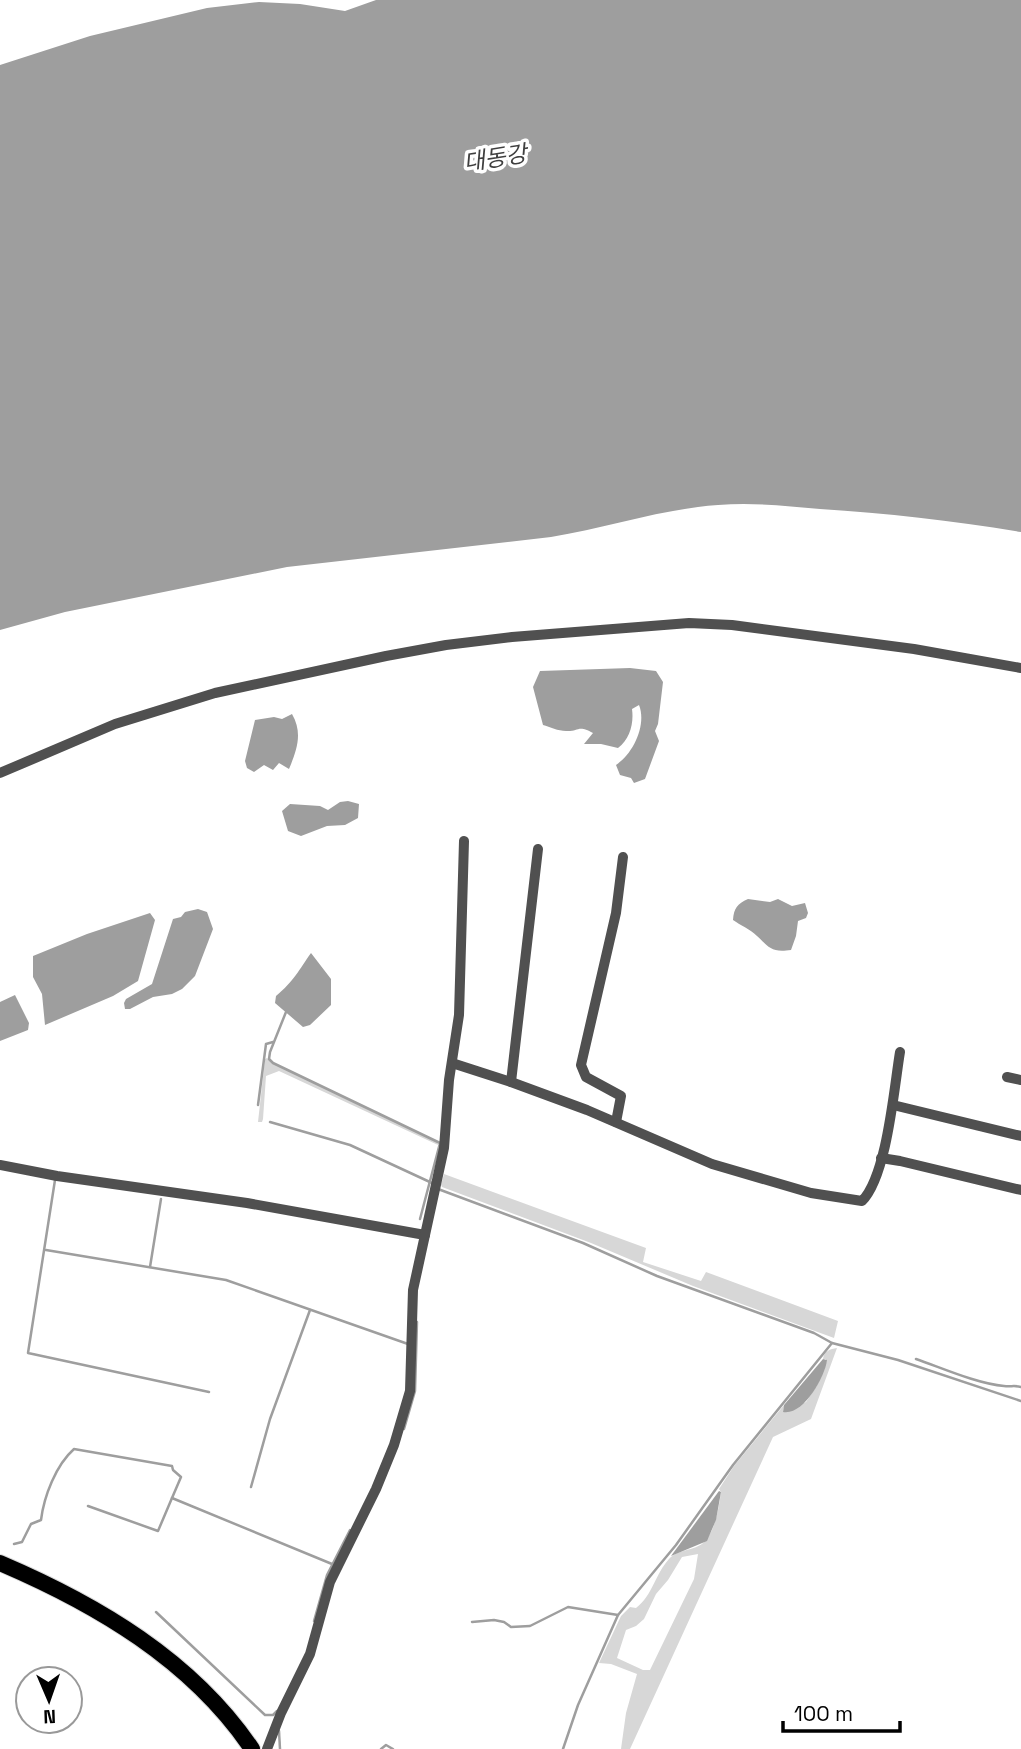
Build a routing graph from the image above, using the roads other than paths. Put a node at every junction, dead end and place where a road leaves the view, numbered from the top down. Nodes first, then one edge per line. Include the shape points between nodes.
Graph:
1 (1021, 667) edge
2 (0, 774) edge
3 (464, 841) dead end
4 (538, 849) dead end
5 (623, 857) dead end
6 (900, 1052) dead end
7 (452, 1063) junction
8 (1007, 1077) dead end
9 (1021, 1080) edge
10 (511, 1082) junction
11 (892, 1105) junction
12 (616, 1122) junction
13 (1021, 1136) edge
14 (881, 1158) junction
15 (0, 1166) edge
16 (1021, 1190) edge
17 (425, 1235) junction
18 (0, 1563) edge
19 (252, 1749) edge
20 (267, 1749) edge

1 - 2 street via 700,623 512,636 386,656 215,693 115,724
3 - 7 street via 459,1015
4 - 10 street
5 - 12 street via 616,913 581,1065 586,1077 621,1096
6 - 11 street
7 - 10 street
7 - 17 street via 444,1148
8 - 9 street
10 - 12 street
11 - 13 street
11 - 14 street
12 - 14 street via 712,1164 852,1201 862,1201 868,1195
14 - 16 street
15 - 17 street
17 - 20 street via 413,1290 412,1378 407,1407 376,1489 330,1582 310,1654
18 - 19 main road via 56,1587 139,1637 211,1700

